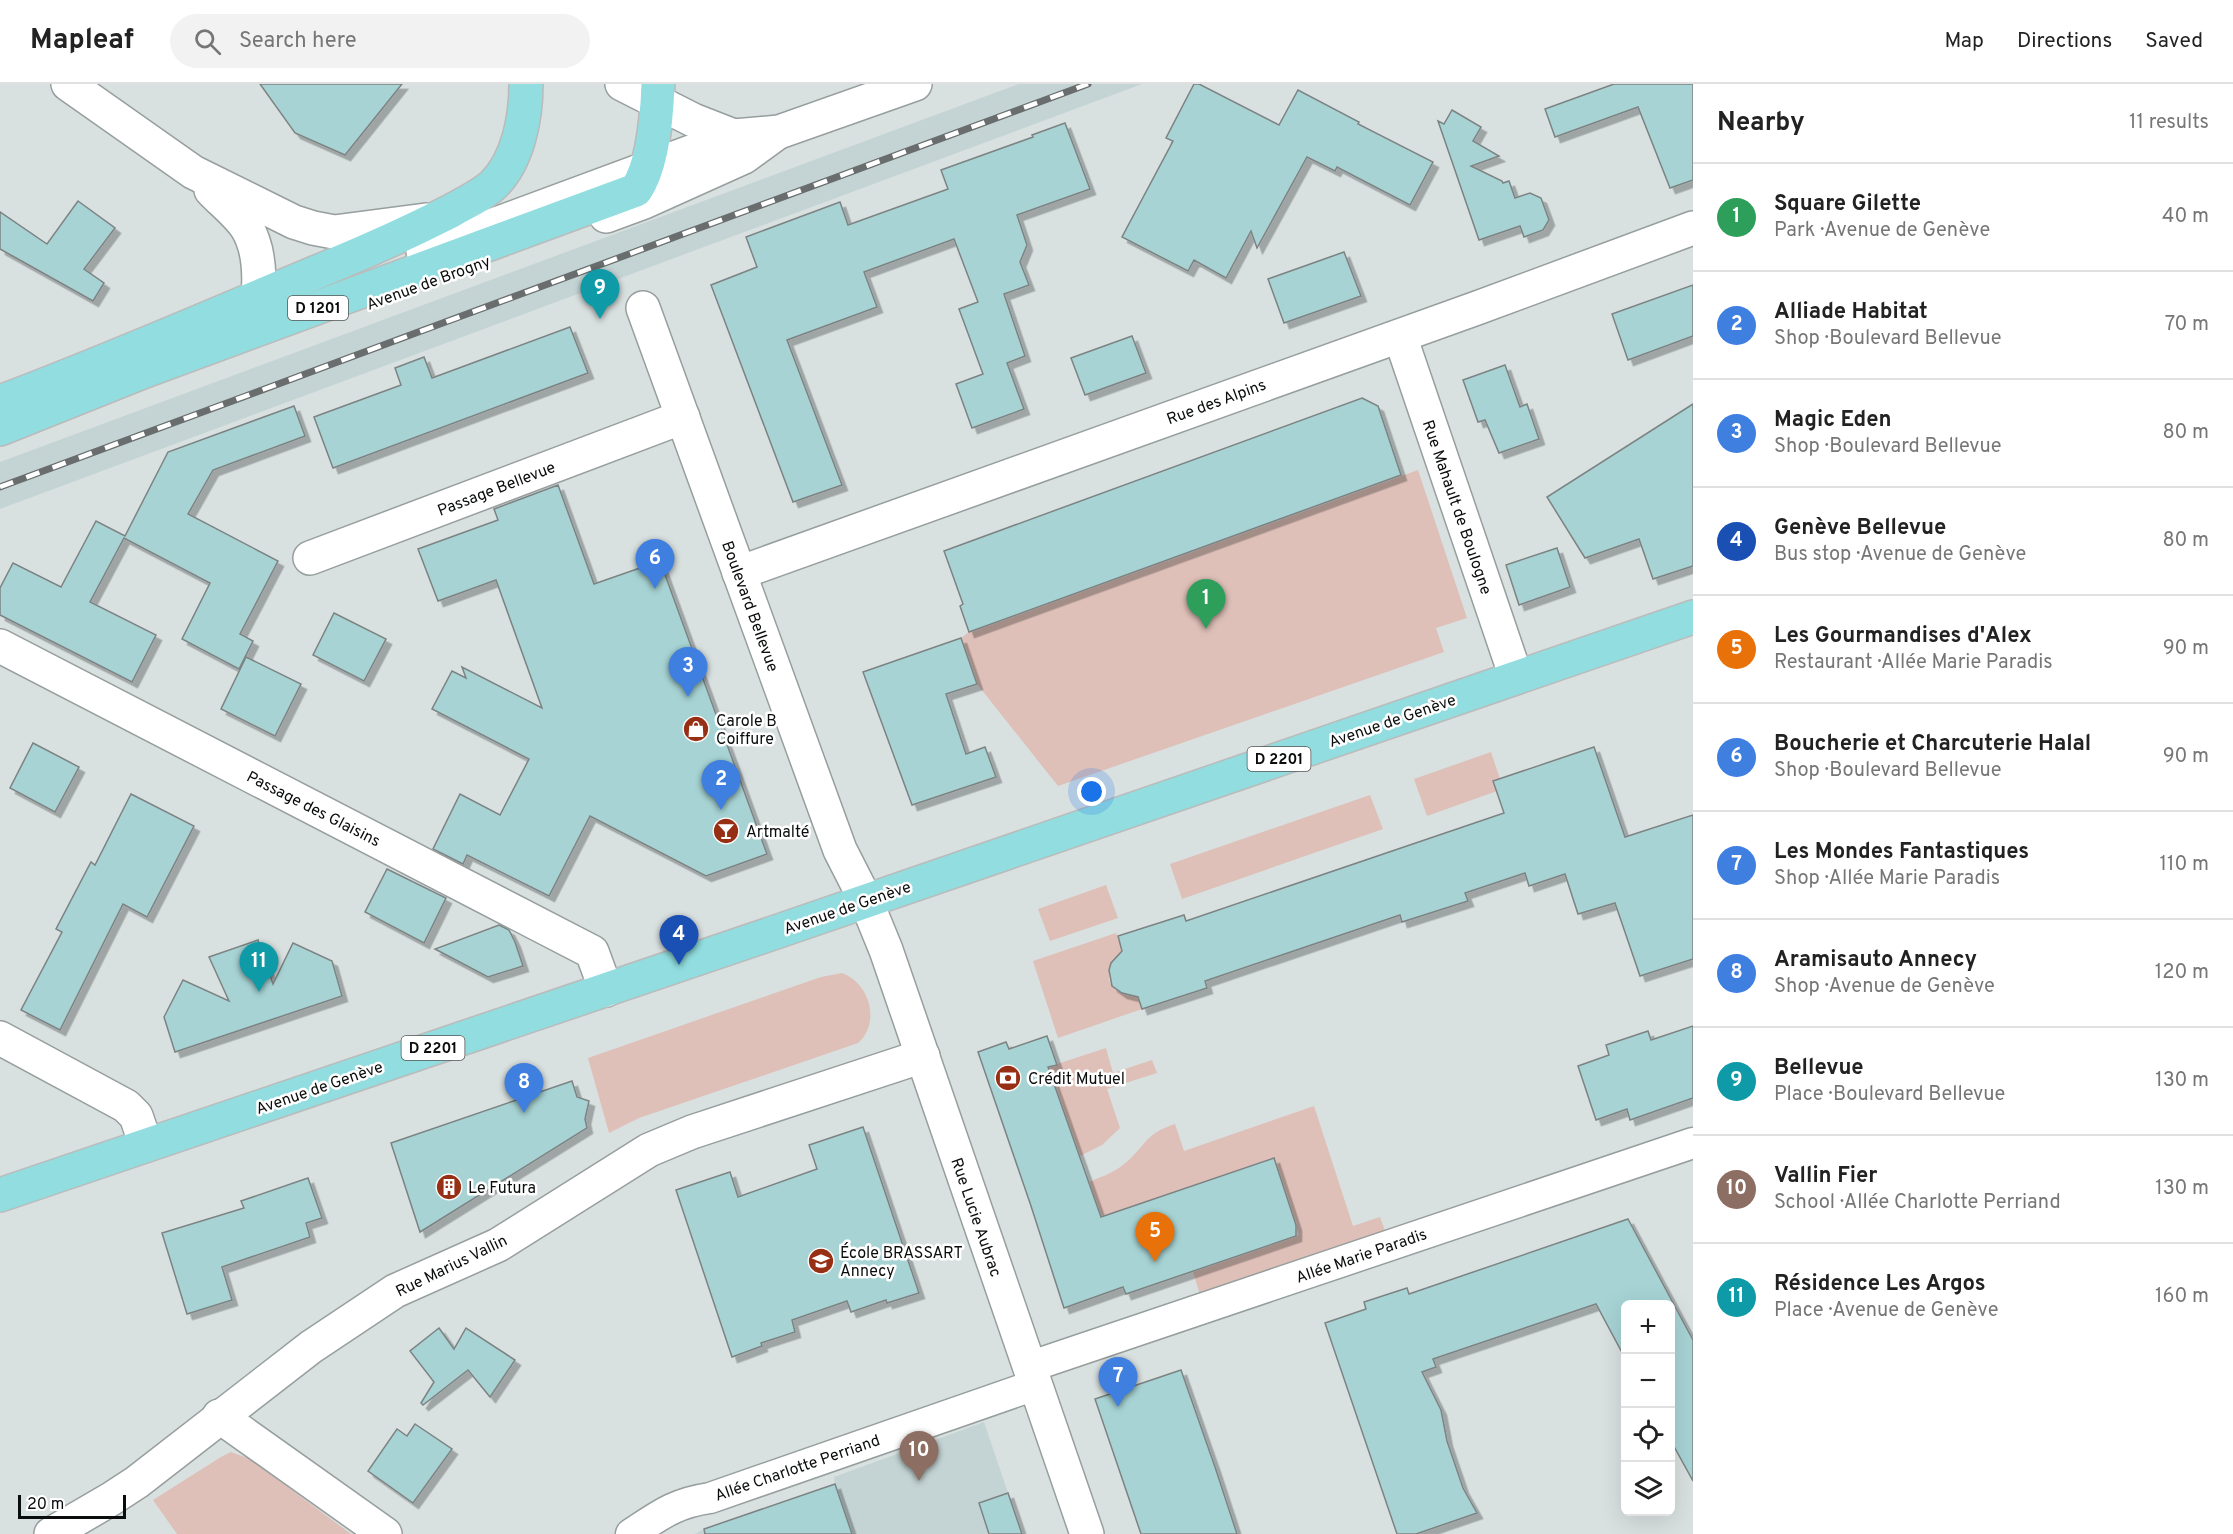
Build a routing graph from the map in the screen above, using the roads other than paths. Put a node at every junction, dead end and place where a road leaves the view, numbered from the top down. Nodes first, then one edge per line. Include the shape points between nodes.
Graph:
1 (68, 84) edge
2 (622, 84) edge
3 (915, 84) edge
4 (531, 87) edge
5 (658, 93) edge
6 (778, 132) junction
7 (734, 136) junction
8 (193, 172) junction
9 (642, 178) junction
10 (435, 219) junction
11 (1693, 228) edge
12 (258, 297) junction
13 (643, 308) dead end
14 (1400, 336) junction
15 (110, 360) junction
16 (0, 402) edge
17 (683, 417) junction
18 (0, 429) edge
19 (0, 436) edge
20 (310, 558) dead end
21 (740, 573) junction
22 (1693, 617) edge
23 (0, 646) edge
24 (1516, 678) junction
25 (866, 901) junction
26 (606, 990) junction
27 (0, 1038) edge
28 (923, 1056) junction
29 (1693, 1143) edge
30 (146, 1145) junction
31 (0, 1195) edge
32 (1032, 1376) junction
33 (219, 1416) junction
34 (51, 1534) edge
35 (385, 1534) edge
36 (631, 1534) edge
37 (1087, 1534) edge

1 - 8 street
2 - 5 street
3 - 6 street, Avenue de Brogny / D 1201
4 - 10 main road, D 1201 via 506,170 478,196
5 - 7 street via 693,120
5 - 9 main road
6 - 7 street, Avenue de Brogny / D 1201
6 - 19 street, Avenue de Brogny / D 1201 via 744,157 644,202 151,385
7 - 9 street, Avenue de Brogny / D 1201
8 - 10 street, D 1201 via 313,228 334,232
8 - 12 street via 246,227 257,259
9 - 15 street, Avenue de Brogny / D 1201 via 261,312
9 - 18 main road, Avenue de Brogny / D 1201
10 - 12 main road, Avenue de Brogny / D 1201
11 - 14 street, Rue des Alpins
12 - 15 main road, Avenue de Brogny / D 1201
13 - 17 street, Boulevard Bellevue
14 - 21 street, Rue des Alpins
14 - 24 street, Rue Mahault de Boulogne
15 - 16 main road, Avenue de Brogny / D 1201
17 - 20 street, Passage Bellevue
17 - 21 street, Boulevard Bellevue
21 - 25 street, Boulevard Bellevue via 840,850
22 - 24 main road, Avenue de Genève / D 2201
23 - 26 street, Passage des Glaisins via 592,951
24 - 25 main road, Avenue de Genève / D 2201
25 - 26 main road, Avenue de Genève / D 2201
25 - 28 street, Rue Lucie Aubrac
26 - 30 main road, Avenue de Genève / D 2201
27 - 30 street via 126,1106 136,1116
28 - 32 street, Rue Lucie Aubrac
28 - 33 street, Rue Marius Vallin via 692,1132 649,1150 498,1245 395,1291
29 - 32 street, Allée Marie Paradis
30 - 31 main road, Avenue de Genève / D 2201
32 - 36 street, Allée Charlotte Perriand via 710,1498 685,1502
32 - 37 street, Rue Lucie Aubrac
33 - 34 street, Rue Marius Vallin via 137,1482
33 - 35 street

